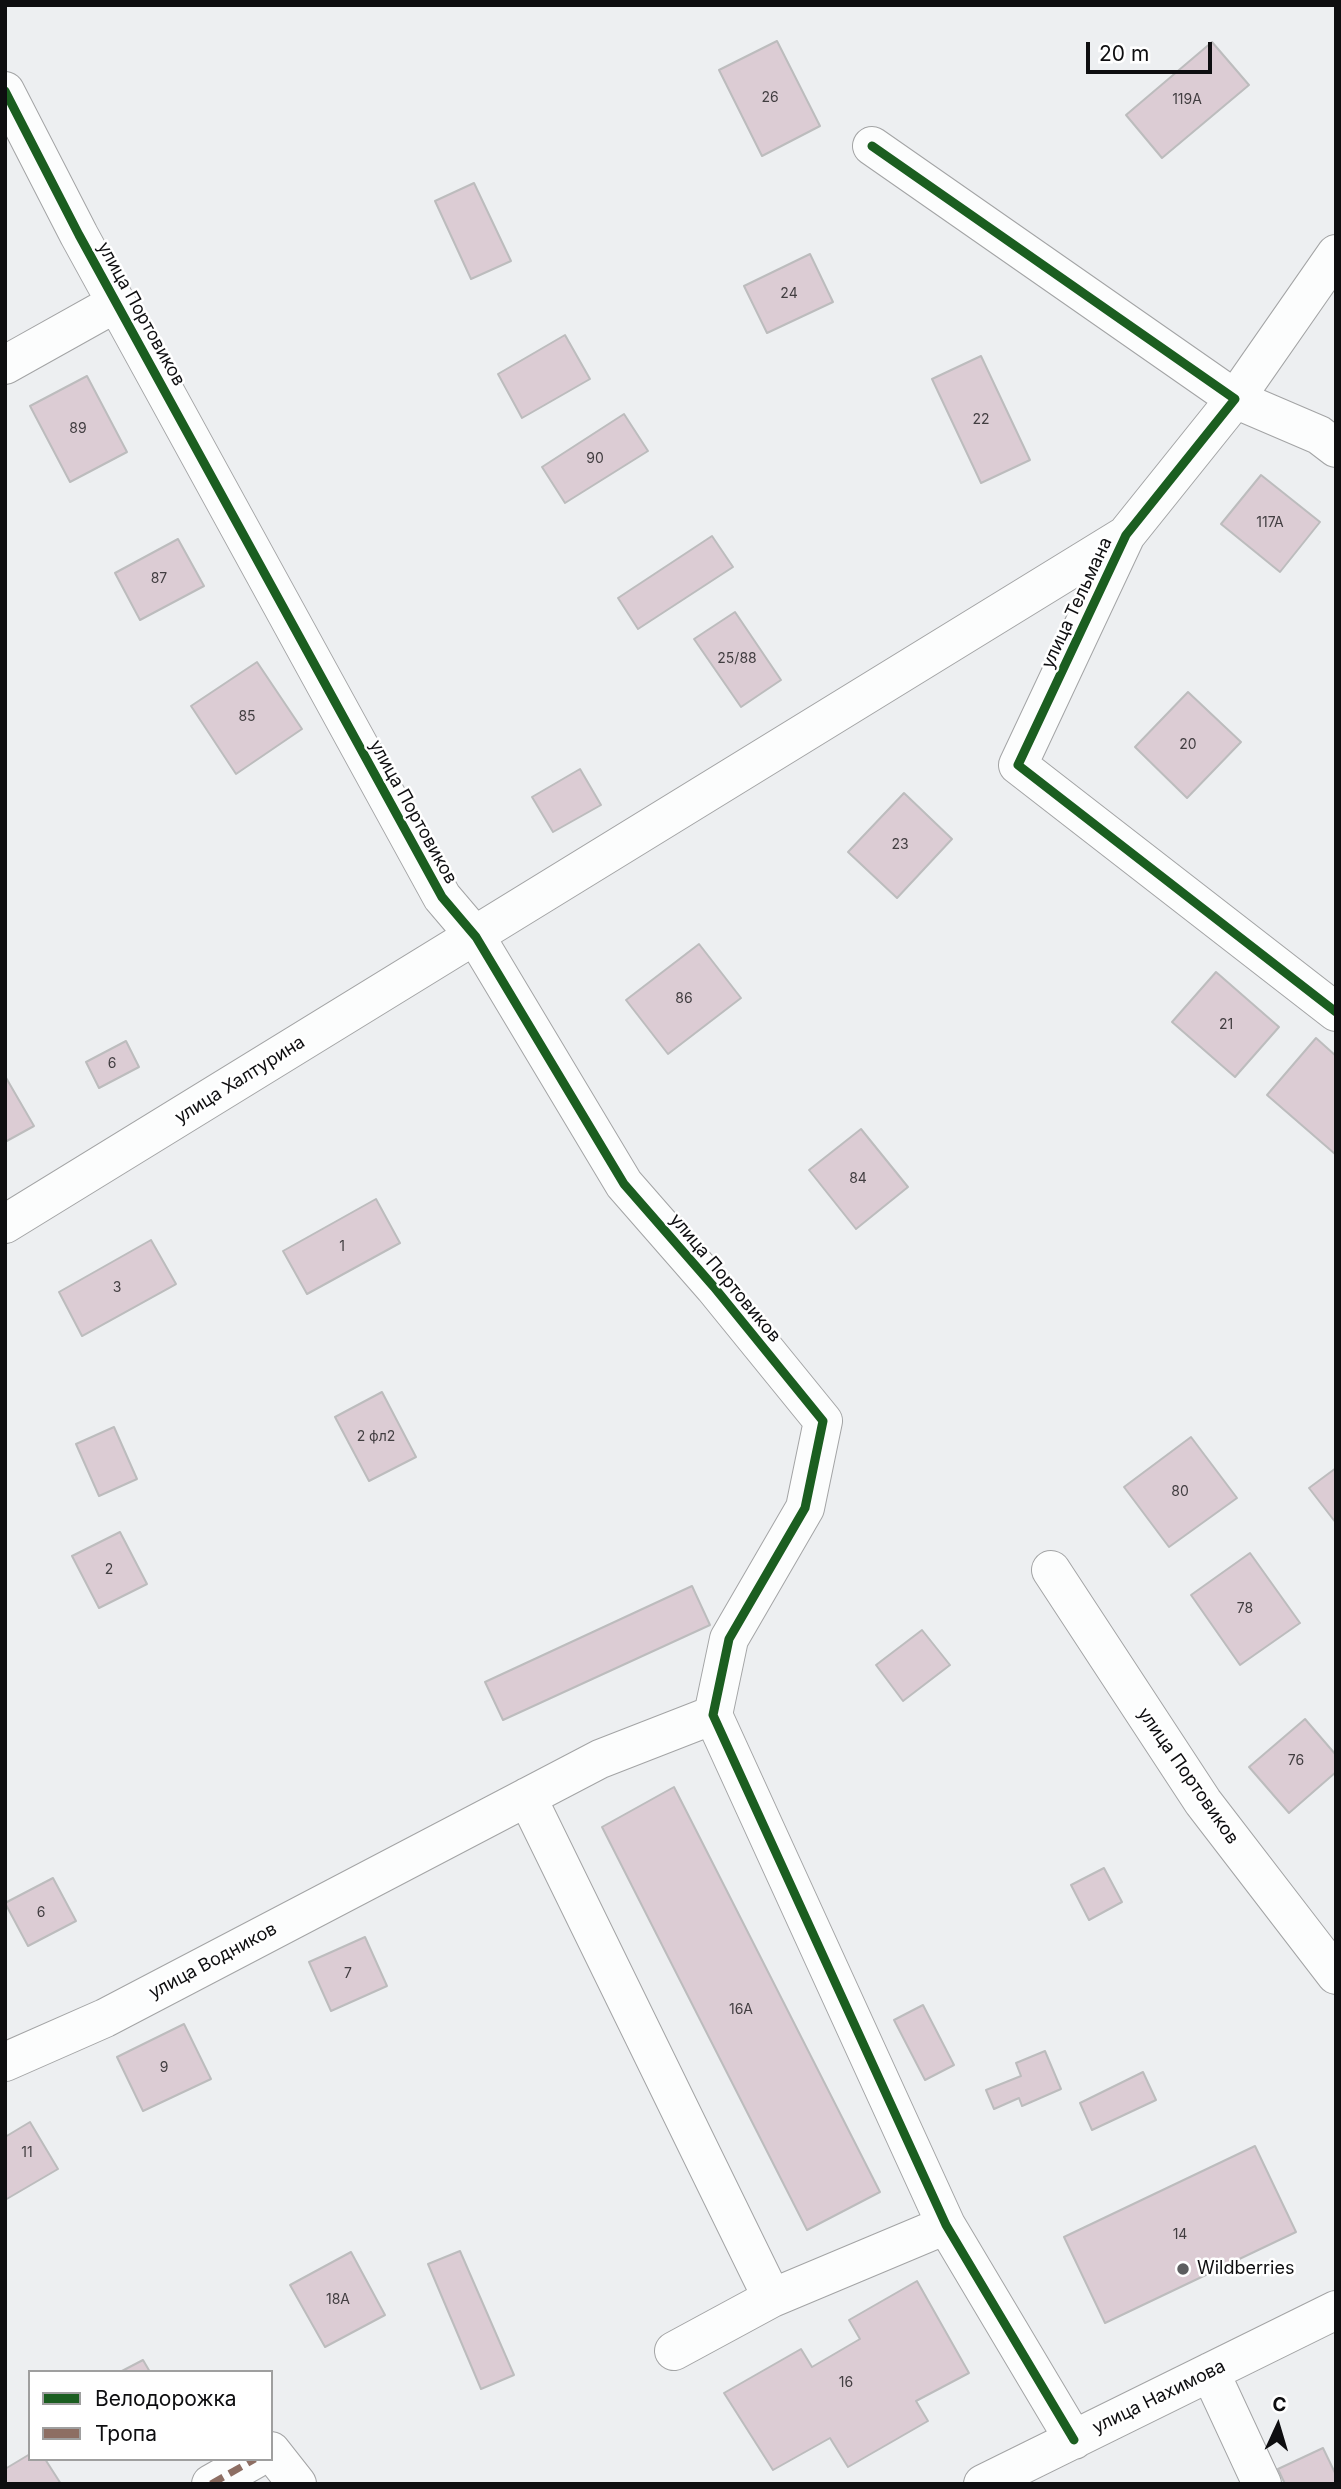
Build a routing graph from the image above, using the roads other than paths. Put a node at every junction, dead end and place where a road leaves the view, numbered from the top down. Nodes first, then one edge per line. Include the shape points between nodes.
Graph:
1 (5, 91) edge
2 (872, 146) dead end
3 (1336, 254) edge
4 (116, 303) junction
5 (5, 365) edge
6 (1236, 399) junction
7 (1336, 449) edge
8 (1126, 535) junction
9 (475, 937) junction
10 (1336, 1012) edge
11 (5, 1224) edge
12 (1051, 1570) dead end
13 (713, 1715) junction
14 (527, 1797) junction
15 (1336, 1975) edge
16 (5, 2062) edge
17 (946, 2225) junction
18 (772, 2298) junction
19 (1336, 2310) edge
20 (674, 2351) dead end
21 (1210, 2372) junction
22 (1074, 2440) junction
23 (273, 2454) edge
24 (251, 2461) edge
25 (211, 2484) edge
26 (297, 2484) edge
27 (983, 2484) edge
28 (1262, 2484) edge

1 - 4 street, улица Портовиков
2 - 6 street
3 - 6 street, улица Тельмана
4 - 5 street
4 - 9 street, улица Портовиков via 442,897
6 - 7 street via 1319,435
6 - 8 street, улица Тельмана
8 - 9 street, улица Халтурина
8 - 10 street, улица Тельмана via 1018,765
9 - 11 street, улица Халтурина
9 - 13 street, улица Портовиков via 624,1184 823,1421 805,1508 729,1639
12 - 15 street, улица Портовиков via 1203,1802
13 - 14 street, улица Водников via 600,1759
13 - 17 street
14 - 16 street, улица Водников via 105,2018
14 - 18 street
17 - 18 street
17 - 22 street
18 - 20 street
19 - 21 street, улица Нахимова
21 - 22 street, улица Нахимова
21 - 28 street
22 - 27 street, улица Нахимова
23 - 26 street
24 - 25 street

